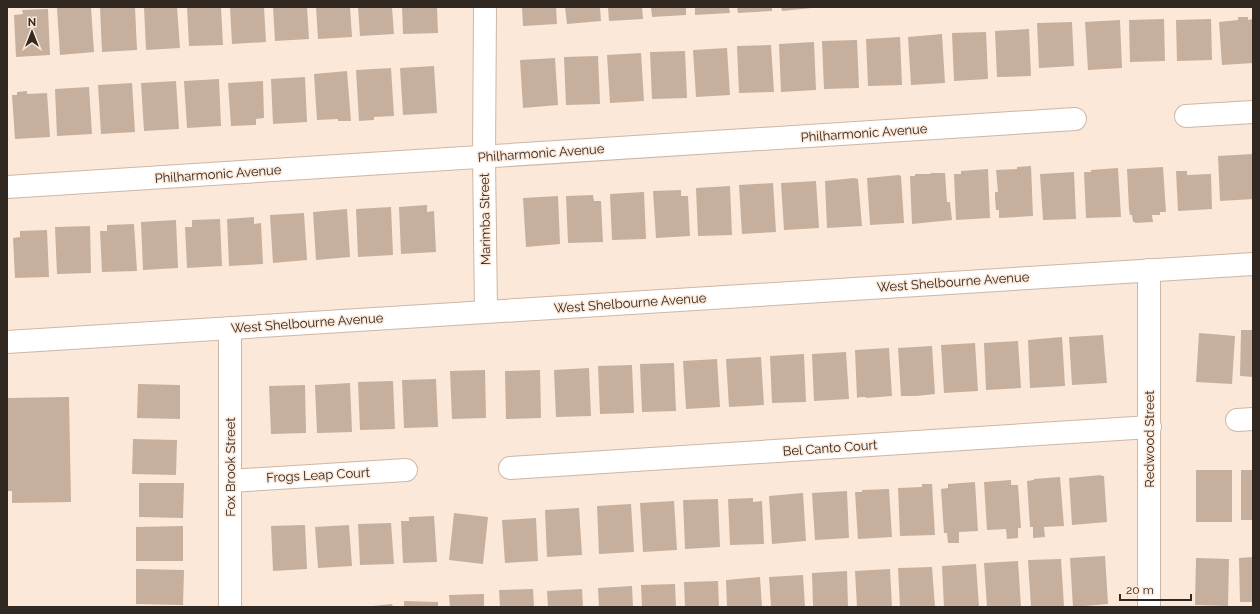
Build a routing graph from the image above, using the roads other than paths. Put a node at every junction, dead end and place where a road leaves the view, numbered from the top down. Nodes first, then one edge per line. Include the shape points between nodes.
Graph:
1 (485, 7) edge
2 (1253, 112) edge
3 (1186, 116) dead end
4 (1075, 120) dead end
5 (484, 157) junction
6 (7, 187) edge
7 (1253, 264) edge
8 (1149, 270) junction
9 (486, 312) junction
10 (230, 328) junction
11 (7, 342) edge
12 (1150, 427) junction
13 (510, 468) dead end
14 (406, 470) dead end
15 (230, 481) junction
16 (230, 607) edge
17 (1149, 607) edge

1 - 5 street, Marimba Street
2 - 3 street
4 - 5 street, Philharmonic Avenue
5 - 6 street, Philharmonic Avenue
5 - 9 street, Marimba Street
7 - 8 street, West Shelbourne Avenue
8 - 9 street, West Shelbourne Avenue
8 - 12 street, Redwood Street
9 - 10 street, West Shelbourne Avenue
10 - 11 street, West Shelbourne Avenue
10 - 15 street, Fox Brook Street
12 - 13 street, Bel Canto Court
12 - 17 street, Redwood Street
14 - 15 street, Frogs Leap Court
15 - 16 street, Fox Brook Street

